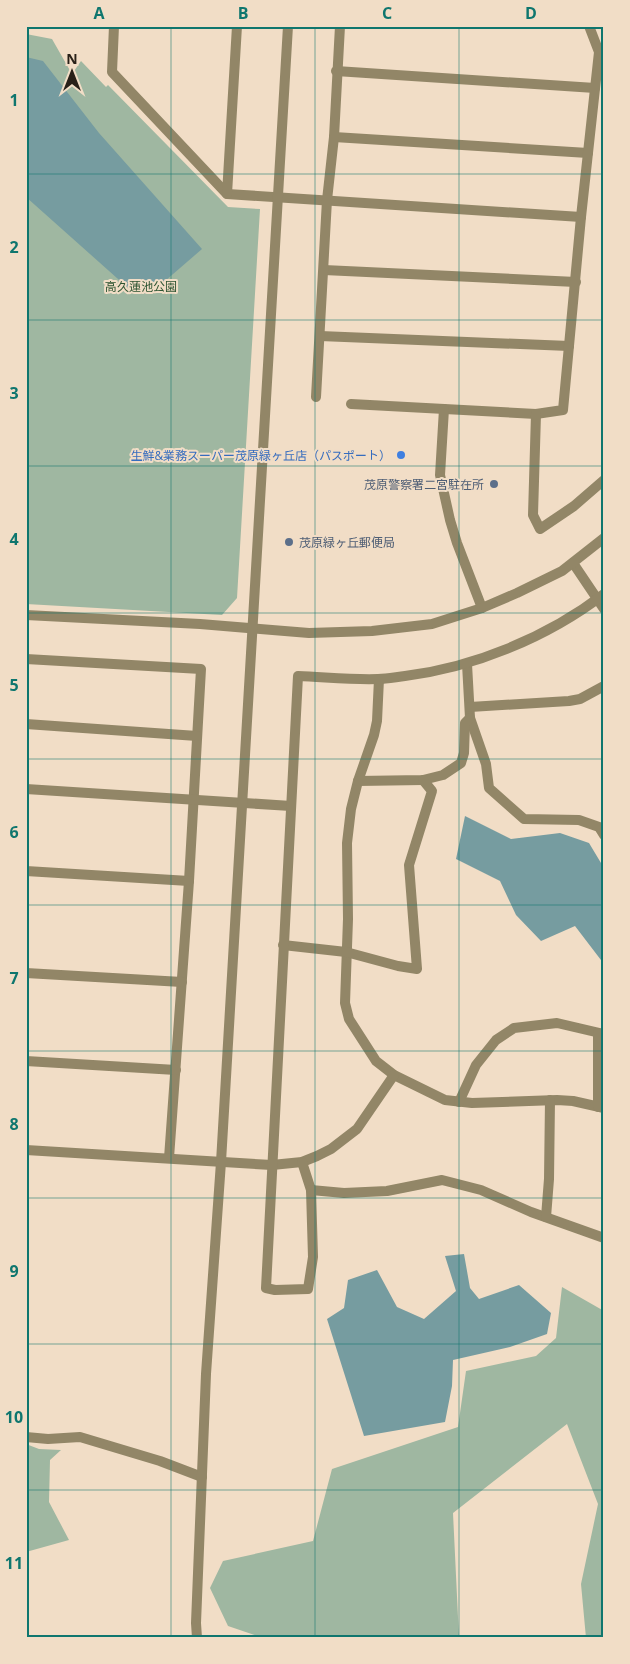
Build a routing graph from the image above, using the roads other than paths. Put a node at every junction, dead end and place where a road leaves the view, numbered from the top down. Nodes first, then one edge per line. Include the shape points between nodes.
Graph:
1 (114, 26) edge
2 (237, 26) edge
3 (288, 26) edge
4 (340, 26) edge
5 (589, 26) edge
6 (336, 70) junction
7 (595, 88) junction
8 (334, 137) junction
9 (588, 153) junction
10 (226, 194) junction
11 (277, 198) junction
12 (327, 200) junction
13 (581, 217) junction
14 (324, 270) junction
15 (576, 282) junction
16 (320, 336) junction
17 (569, 346) junction
18 (316, 397) dead end
19 (351, 404) dead end
20 (444, 409) junction
21 (536, 414) junction
22 (604, 480) edge
23 (604, 538) edge
24 (573, 564) junction
25 (600, 597) edge
26 (482, 608) junction
27 (604, 609) edge
28 (26, 614) edge
29 (252, 627) junction
30 (26, 659) edge
31 (467, 664) junction
32 (379, 679) junction
33 (604, 686) edge
34 (470, 712) junction
35 (26, 724) edge
36 (196, 736) junction
37 (422, 780) junction
38 (358, 781) junction
39 (26, 789) edge
40 (192, 800) junction
41 (241, 803) junction
42 (291, 806) junction
43 (604, 835) edge
44 (26, 871) edge
45 (189, 881) junction
46 (283, 945) junction
47 (346, 952) junction
48 (26, 973) edge
49 (182, 982) junction
50 (601, 1033) edge
51 (26, 1061) edge
52 (176, 1070) junction
53 (394, 1075) junction
54 (550, 1100) junction
55 (459, 1102) junction
56 (601, 1108) edge
57 (26, 1150) edge
58 (169, 1158) junction
59 (222, 1162) junction
60 (302, 1162) junction
61 (272, 1165) junction
62 (311, 1190) junction
63 (546, 1217) junction
64 (604, 1238) edge
65 (26, 1437) edge
66 (202, 1477) junction
67 (197, 1638) edge

1 - 10 street via 112,72
2 - 10 street
3 - 11 street
4 - 6 street
5 - 7 street via 599,52
6 - 7 street
6 - 8 street
7 - 9 street
8 - 9 street
8 - 12 street
9 - 13 street
10 - 11 street
11 - 12 street
11 - 29 street
12 - 13 street
12 - 14 street
13 - 15 street
14 - 15 street
14 - 16 street
15 - 17 street
16 - 17 street
16 - 18 street
17 - 21 street via 563,410
19 - 20 street
20 - 21 street
20 - 26 street via 440,475 457,543
21 - 22 street via 532,515 540,529
23 - 24 street
24 - 25 street
24 - 26 street
25 - 27 street
25 - 31 street via 582,611 538,635
26 - 29 street via 432,624 372,631 310,634
28 - 29 street
29 - 41 street
30 - 36 street via 201,669
31 - 32 street
31 - 34 street
32 - 38 street via 377,721
32 - 42 street via 298,676
33 - 34 street via 569,701
34 - 37 street via 465,723 461,762 443,775
34 - 43 street via 490,788 502,800 524,819 579,820 599,827
35 - 36 street
36 - 40 street
37 - 38 street
37 - 47 street via 432,791 409,866 417,969
38 - 47 street via 347,843
39 - 40 street
40 - 41 street
40 - 45 street
41 - 42 street
41 - 59 street
42 - 46 street
44 - 45 street
45 - 49 street
46 - 47 street
46 - 61 street
47 - 53 street via 345,1003 349,1019 376,1061
48 - 49 street
49 - 52 street
50 - 55 street via 558,1023 514,1028 496,1040 476,1065
50 - 56 street
51 - 52 street
52 - 58 street
53 - 55 street via 445,1100
53 - 60 street via 357,1129 331,1149
54 - 55 street
54 - 56 street
54 - 63 street
57 - 58 street
58 - 59 street
59 - 61 street
59 - 66 street via 206,1374
60 - 61 street
60 - 62 street
61 - 62 street via 266,1288 308,1289 313,1257
62 - 63 street via 387,1191 442,1180 480,1190
63 - 64 street
65 - 66 street via 80,1436
66 - 67 street

